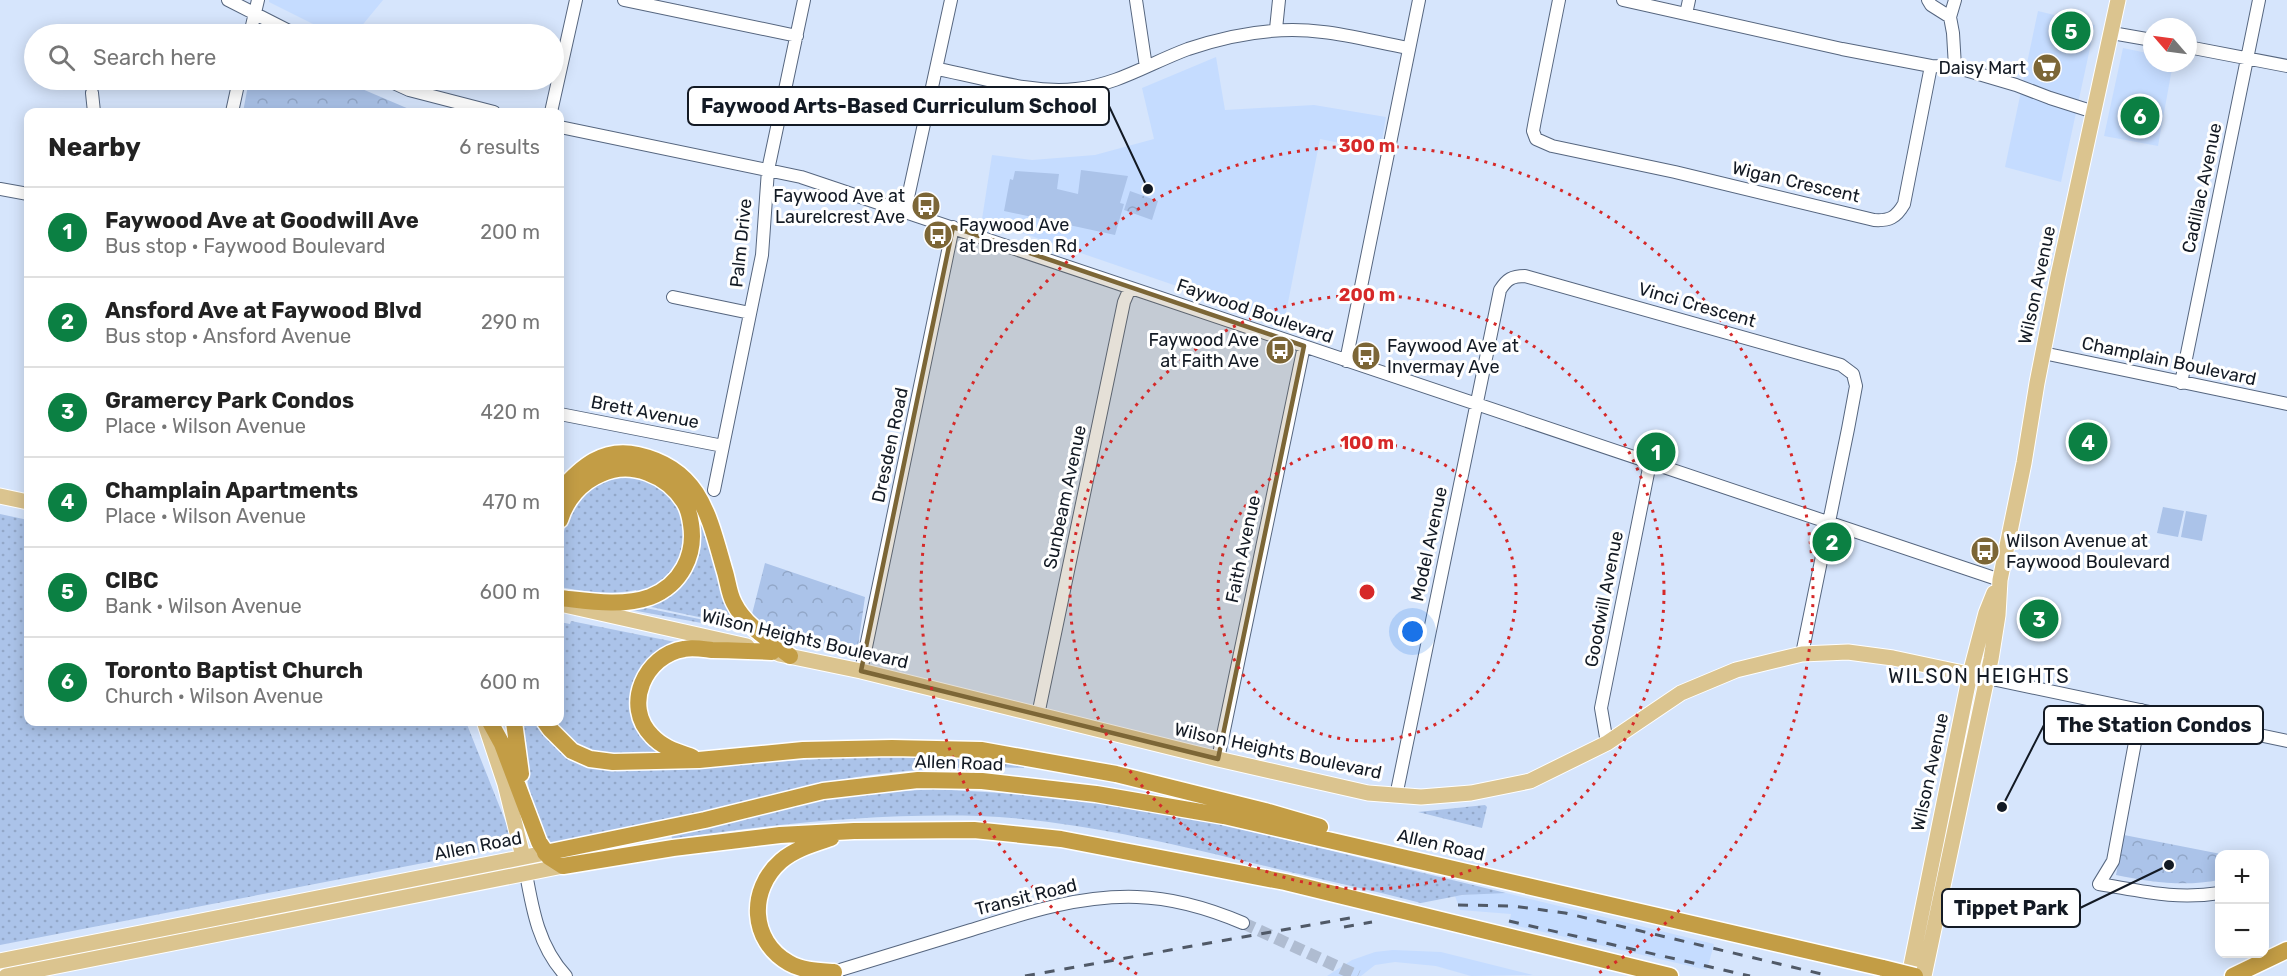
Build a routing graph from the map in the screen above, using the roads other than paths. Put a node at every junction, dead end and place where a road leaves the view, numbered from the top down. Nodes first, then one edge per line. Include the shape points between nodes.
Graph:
1 (228, 0) edge
2 (258, 0) edge
3 (576, 0) edge
4 (624, 0) edge
5 (804, 0) edge
6 (951, 0) edge
7 (1136, 0) edge
8 (1279, 0) edge
9 (1419, 0) edge
10 (1559, 0) edge
11 (1623, 0) edge
12 (1689, 0) edge
13 (1928, 0) edge
14 (1955, 0) edge
15 (2118, 0) edge
16 (2259, 0) edge
17 (1686, 14) junction
18 (255, 15) junction
19 (1950, 17) junction
20 (253, 24) edge
21 (274, 24) edge
22 (1276, 29) junction
23 (2112, 33) junction
24 (797, 36) junction
25 (2143, 38) edge
26 (1408, 48) junction
27 (2197, 49) edge
28 (564, 54) edge
29 (2247, 58) junction
30 (1931, 66) junction
31 (2287, 66) edge
32 (1146, 67) junction
33 (1955, 67) junction
34 (937, 69) junction
35 (237, 90) edge
36 (413, 90) edge
37 (556, 90) edge
38 (92, 93) dead end
39 (94, 108) edge
40 (233, 108) edge
41 (478, 108) edge
42 (552, 108) edge
43 (2094, 112) junction
44 (564, 128) edge
45 (768, 170) junction
46 (0, 189) edge
47 (24, 193) edge
48 (905, 211) junction
49 (953, 227) junction
50 (1130, 288) junction
51 (673, 297) dead end
52 (750, 313) junction
53 (1304, 346) junction
54 (2043, 353) junction
55 (1346, 360) junction
56 (2181, 382) junction
57 (2287, 404) edge
58 (1476, 405) junction
59 (564, 415) edge
60 (723, 446) junction
61 (1650, 463) junction
62 (564, 486) edge
63 (714, 490) dead end
64 (0, 496) edge
65 (24, 501) edge
66 (564, 512) edge
67 (1828, 523) junction
68 (2000, 580) junction
69 (567, 602) edge
70 (771, 652) junction
71 (1802, 654) junction
72 (790, 656) junction
73 (861, 671) junction
74 (1970, 674) junction
75 (1987, 678) junction
76 (2141, 710) junction
77 (1038, 715) junction
78 (485, 726) edge
79 (492, 726) edge
80 (515, 726) edge
81 (548, 726) edge
82 (2287, 741) edge
83 (1607, 743) junction
84 (1218, 759) junction
85 (699, 760) junction
86 (1396, 796) junction
87 (525, 807) junction
88 (854, 831) junction
89 (545, 853) junction
90 (523, 857) junction
91 (1438, 864) junction
92 (562, 866) junction
93 (526, 874) junction
94 (2215, 894) edge
95 (1243, 923) tunnel mouth
96 (2287, 950) edge
97 (0, 961) edge
98 (2287, 961) edge
99 (827, 974) edge
100 (6, 976) edge
101 (566, 976) edge
102 (1670, 976) edge
103 (1909, 976) edge
104 (1915, 976) edge
105 (1924, 976) edge
106 (2234, 976) edge

1 - 18 street
2 - 18 street
3 - 28 street
4 - 24 street
5 - 24 street, Palm Drive
6 - 34 street
7 - 32 street
8 - 22 street
9 - 26 street
10 - 30 street, Wigan Crescent via 1533,131 1536,139 1552,146 1885,221 1899,213 1904,204
11 - 17 street
12 - 17 street
13 - 19 street
14 - 19 street
15 - 23 main road, Wilson Avenue
16 - 29 street, Cadillac Avenue
17 - 30 street
18 - 20 street
18 - 21 street
19 - 33 street
22 - 26 street via 1324,32
22 - 32 street via 1209,42
23 - 25 street
23 - 43 main road, Wilson Avenue
24 - 45 street, Palm Drive
26 - 55 street
27 - 29 street
29 - 31 street
29 - 56 street, Cadillac Avenue
30 - 33 street
32 - 34 street via 1106,83 1058,91
33 - 43 street
34 - 48 street
35 - 40 street
36 - 41 street
37 - 42 street
38 - 39 street
43 - 54 main road, Wilson Avenue
44 - 45 street, Faywood Boulevard
45 - 48 street, Faywood Boulevard
45 - 52 street, Palm Drive via 762,255
46 - 47 street
48 - 49 street, Faywood Boulevard
49 - 50 street, Faywood Boulevard
49 - 73 street, Dresden Road
50 - 53 street, Faywood Boulevard
50 - 77 street, Sunbeam Avenue
51 - 52 street
52 - 60 street, Palm Drive
53 - 55 street, Faywood Boulevard
53 - 84 street, Faith Avenue
54 - 56 street, Champlain Boulevard
54 - 68 main road, Wilson Avenue
55 - 58 street, Faywood Boulevard
56 - 57 street, Champlain Boulevard
58 - 61 street, Faywood Boulevard
58 - 67 street, Vinci Crescent via 1500,290 1513,276 1536,279 1841,365 1853,374 1856,386
58 - 86 street, Model Avenue
59 - 60 street, Brett Avenue
60 - 63 street, Palm Drive
61 - 67 street, Faywood Boulevard
61 - 83 street, Goodwill Avenue via 1601,708
62 - 72 highway via 579,469 602,456 632,454 659,460 682,474 702,502 734,603 746,621
64 - 65 main road
66 - 69 highway via 573,495 604,472 646,472 673,488 685,503 692,545 680,575 666,589 650,597 628,602
67 - 68 street, Faywood Boulevard
67 - 71 street
68 - 74 main road, Wilson Avenue via 1986,613
68 - 75 main road, Wilson Avenue
69 - 70 main road, Wilson Heights Boulevard
70 - 72 main road, Wilson Heights Boulevard
70 - 85 highway via 684,649 660,658 642,680 638,700 650,735 663,746
71 - 74 main road, Wilson Heights Boulevard via 1848,652
71 - 83 main road, Wilson Heights Boulevard via 1736,670 1681,693
72 - 73 main road, Wilson Heights Boulevard
73 - 77 main road, Wilson Heights Boulevard
74 - 75 main road, Wilson Heights Boulevard
74 - 103 main road, Wilson Avenue
75 - 76 street
75 - 105 main road, Wilson Avenue
76 - 82 street
76 - 94 street via 2113,861 2099,884 2163,895
77 - 84 main road, Wilson Heights Boulevard
78 - 90 main road
79 - 87 highway
80 - 87 highway
81 - 85 highway via 572,751 590,759
83 - 86 main road, Wilson Heights Boulevard via 1530,781 1471,793
84 - 86 main road, Wilson Heights Boulevard
85 - 91 highway via 803,750 981,750 1116,774 1265,811
87 - 89 highway
88 - 92 highway, Allen Road via 780,835
88 - 99 highway via 787,856 762,886 757,905 760,929 778,956 798,968
88 - 102 highway, Allen Road via 974,830 1129,851 1285,882
89 - 90 main road, Allen Road
89 - 91 highway, Allen Road via 705,820 823,790 918,780 982,781 1096,794 1224,816
89 - 92 highway
90 - 93 street
90 - 97 main road, Allen Road
91 - 104 highway, Allen Road, bridge
92 - 93 main road, Allen Road
93 - 100 main road, Allen Road
93 - 101 street via 534,887 543,939
95 - 99 street, Transit Road via 1215,911 1159,899 1098,899 1046,907
96 - 106 highway
98 - 106 highway

